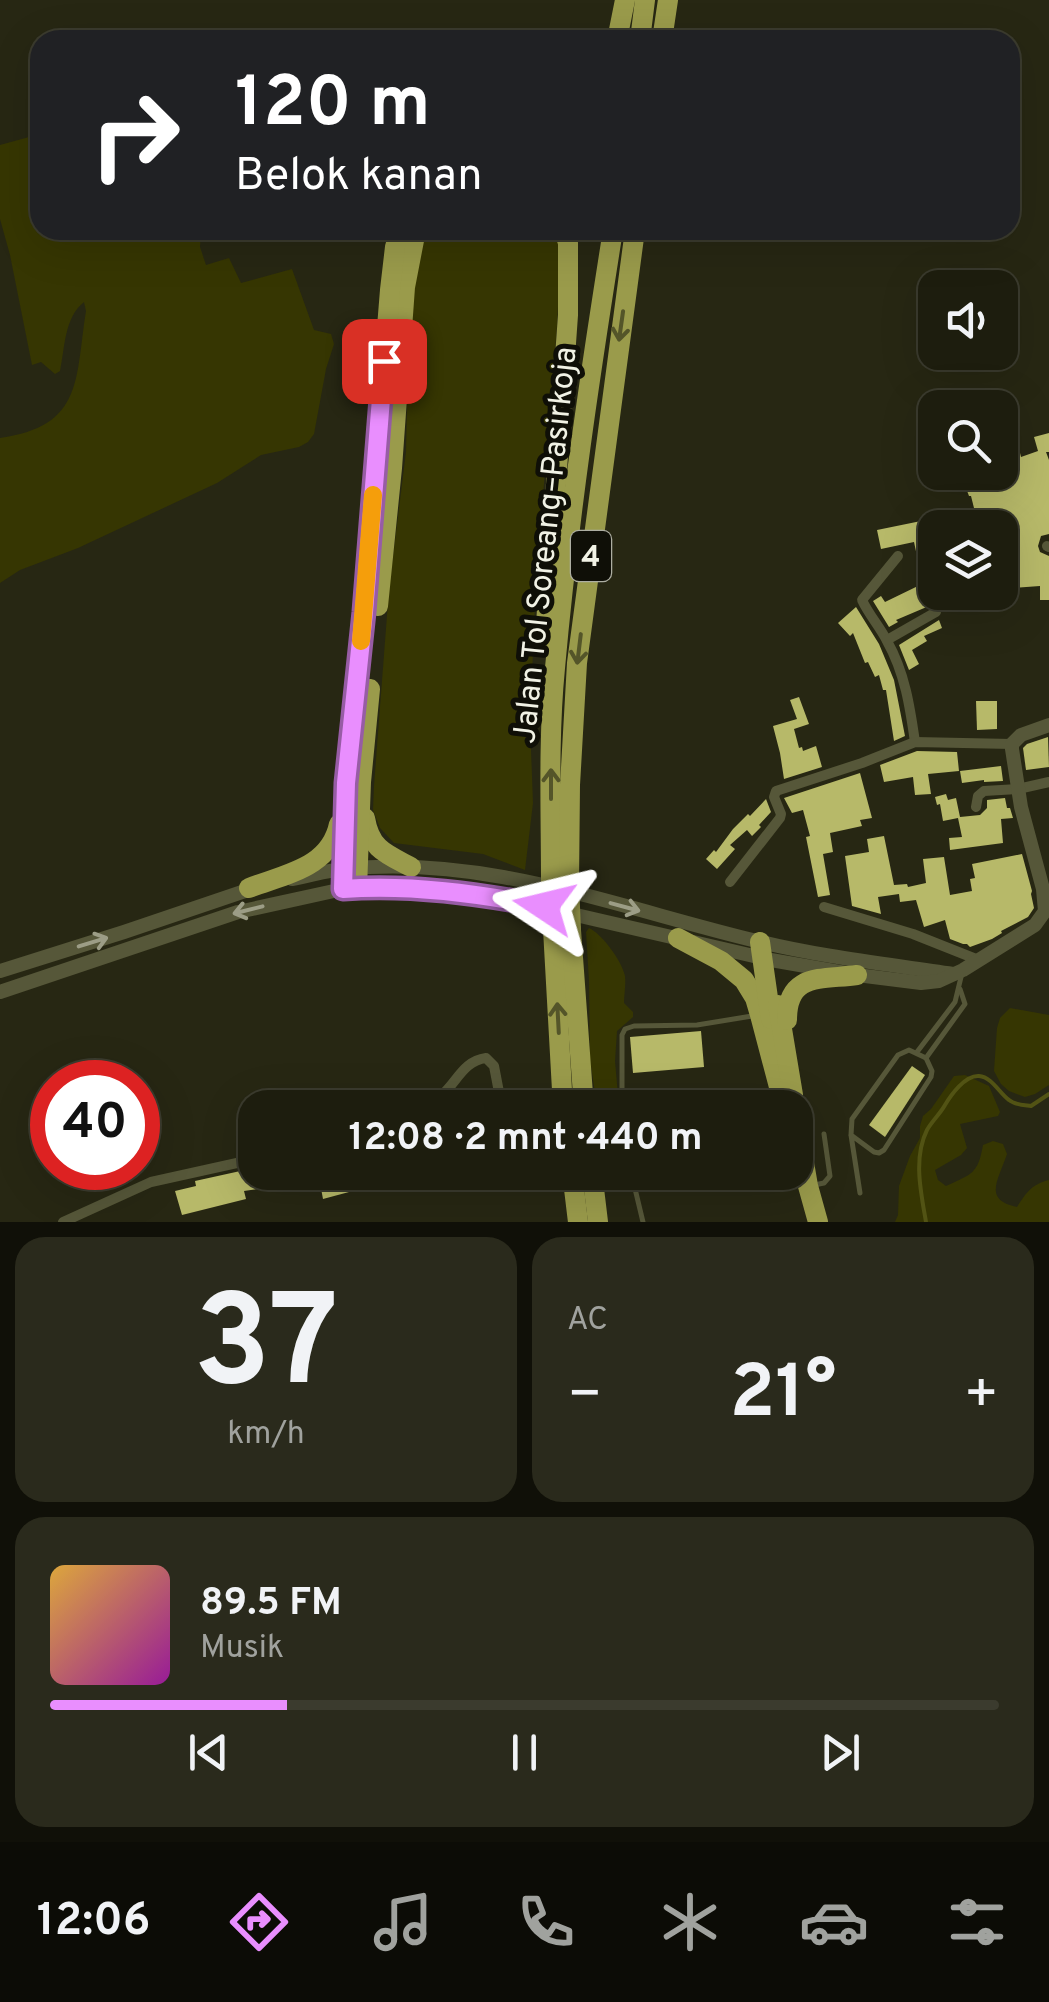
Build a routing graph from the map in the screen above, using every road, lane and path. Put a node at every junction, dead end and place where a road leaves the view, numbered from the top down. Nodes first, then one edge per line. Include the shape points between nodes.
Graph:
1 (625, 0) edge
2 (645, 0) edge
3 (668, 0) edge
4 (619, 30) edge
5 (641, 30) edge
6 (664, 30) edge
7 (397, 240) edge
8 (414, 240) edge
9 (567, 240) edge
10 (612, 240) edge
11 (634, 240) edge
12 (898, 556) dead end
13 (936, 612) dead end
14 (887, 640) junction
15 (554, 670) junction
16 (1049, 725) edge
17 (915, 742) junction
18 (1012, 744) junction
19 (354, 782) junction
20 (1049, 782) edge
21 (1018, 789) junction
22 (976, 807) dead end
23 (411, 866) junction
24 (350, 879) junction
25 (730, 882) dead end
26 (560, 883) junction
27 (249, 888) junction
28 (1046, 888) edge
29 (824, 907) dead end
30 (562, 930) junction
31 (678, 938) junction
32 (765, 951) junction
33 (976, 960) junction
34 (0, 970) edge
35 (857, 975) junction
36 (958, 977) junction
37 (0, 992) edge
38 (760, 1014) junction
39 (918, 1052) junction
40 (926, 1058) junction
41 (788, 1066) junction
42 (447, 1090) edge
43 (499, 1090) edge
44 (562, 1090) edge
45 (582, 1090) edge
46 (622, 1090) edge
47 (783, 1090) edge
48 (786, 1090) edge
49 (789, 1090) edge
50 (824, 1134) dead end
51 (851, 1135) junction
52 (238, 1163) edge
53 (813, 1182) edge
54 (574, 1190) edge
55 (594, 1190) edge
56 (635, 1190) edge
57 (800, 1190) edge
58 (803, 1190) edge
59 (860, 1193) dead end
60 (63, 1222) edge
61 (578, 1222) edge
62 (598, 1222) edge
63 (643, 1222) edge
64 (804, 1222) edge
65 (818, 1222) edge

1 - 4 highway
2 - 5 highway
3 - 6 highway
7 - 19 highway
8 - 19 highway
9 - 15 highway via 568,315 546,624
10 - 15 highway, Jalan Tol Soreang–Pasirkoja / 4
11 -> 26 highway, Jalan Tol Soreang–Pasirkoja / 4 via 577,663
12 - 14 street via 862,600
13 - 14 street
14 - 17 street via 902,673
26 -> 15 highway, Jalan Tol Soreang–Pasirkoja / 4
16 - 18 street
17 - 18 street
17 - 25 street via 776,791 780,818
18 - 21 street
19 - 23 highway via 370,840
19 - 24 highway
19 - 27 highway via 336,840 323,857
20 - 21 street
21 - 22 street via 984,790
21 - 28 street
23 - 24 street
23 -> 32 street via 543,886
24 - 27 street
24 - 31 street via 507,899
24 -> 37 street
26 - 30 highway, Jalan Tol Soreang–Pasirkoja / 4, bridge
34 -> 27 street
28 - 33 street via 1041,919
29 - 33 street
44 -> 30 highway, Jalan Tol Soreang–Pasirkoja / 4
30 - 45 highway, Jalan Tol Soreang–Pasirkoja / 4
31 - 32 street
31 - 38 highway via 744,980
32 - 35 street
32 - 36 street
32 - 41 highway
32 - 48 highway
33 - 36 street
35 - 36 street via 921,983
35 - 41 highway via 813,979 796,988 787,1008
36 - 39 lane via 955,1002
36 - 40 lane via 965,1004
38 - 46 lane via 624,1029
38 - 47 highway
39 - 40 lane
39 - 51 lane via 898,1055 852,1119
40 - 51 lane via 931,1078 884,1150 874,1152
41 - 49 highway
42 - 43 street via 472,1062 486,1058
50 - 53 lane via 830,1176
51 - 59 lane
52 - 60 street via 151,1182
54 - 61 highway
55 - 62 highway
56 - 63 lane
57 - 64 highway
58 - 65 highway

